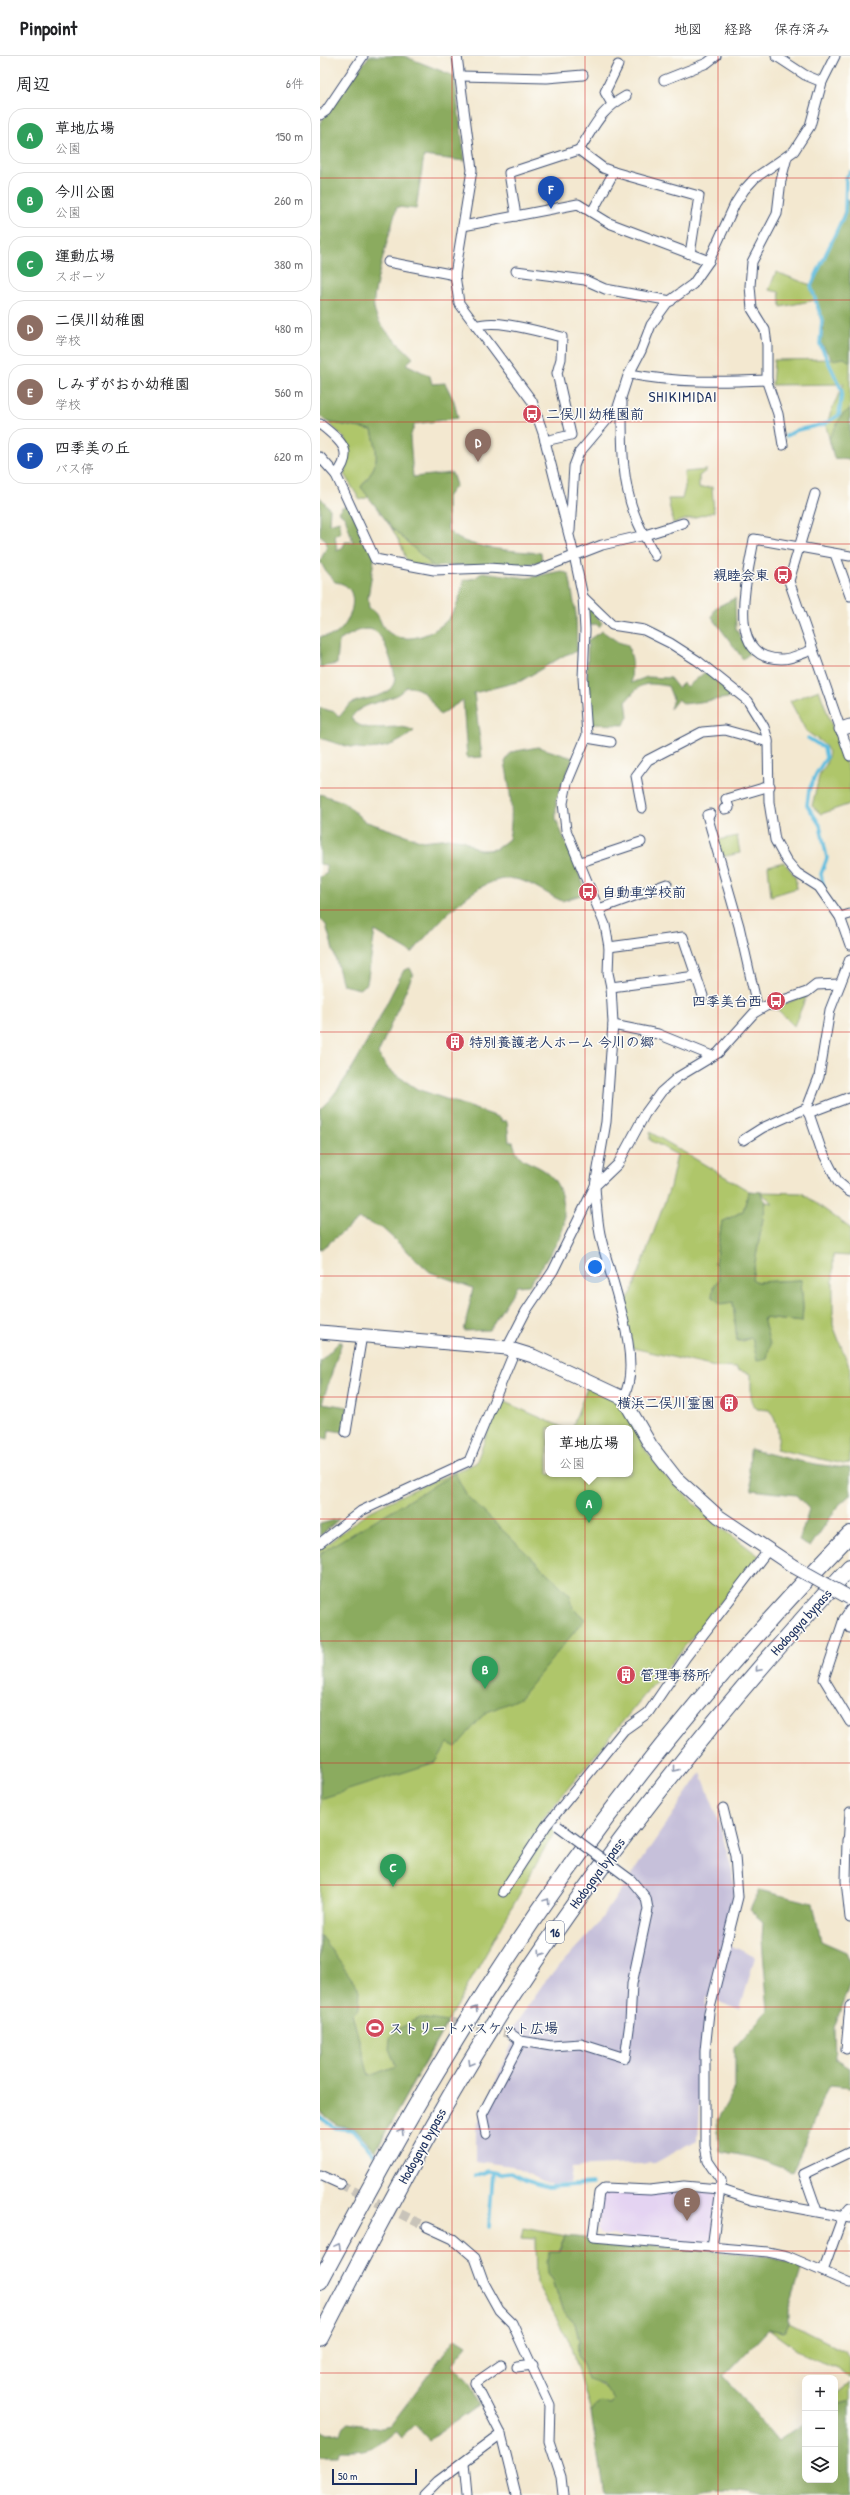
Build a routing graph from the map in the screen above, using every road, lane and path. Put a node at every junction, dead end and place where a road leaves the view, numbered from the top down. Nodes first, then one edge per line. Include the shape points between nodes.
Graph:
1 (363, 56) edge
2 (457, 56) edge
3 (716, 56) edge
4 (776, 56) edge
5 (835, 56) edge
6 (618, 65) dead end
7 (583, 75) dead end
8 (460, 76) junction
9 (664, 80) dead end
10 (822, 82) junction
11 (626, 96) dead end
12 (612, 104) junction
13 (320, 115) edge
14 (579, 150) junction
15 (787, 157) junction
16 (614, 172) junction
17 (592, 212) junction
18 (516, 216) junction
19 (463, 226) junction
20 (690, 254) junction
21 (709, 261) junction
22 (388, 262) dead end
23 (516, 271) dead end
24 (455, 275) junction
25 (671, 301) junction
26 (476, 326) junction
27 (630, 374) junction
28 (767, 380) junction
29 (622, 397) junction
30 (320, 424) edge
31 (545, 441) junction
32 (783, 444) dead end
33 (320, 457) edge
34 (336, 475) junction
35 (815, 494) dead end
36 (683, 523) dead end
37 (645, 536) junction
38 (570, 542) junction
39 (799, 546) junction
40 (835, 554) junction
41 (574, 555) junction
42 (655, 556) dead end
43 (850, 556) edge
44 (850, 596) edge
45 (583, 597) junction
46 (812, 650) junction
47 (845, 728) edge
48 (587, 738) junction
49 (611, 742) dead end
50 (768, 742) junction
51 (850, 756) edge
52 (770, 786) junction
53 (642, 808) dead end
54 (724, 810) dead end
55 (710, 814) dead end
56 (641, 842) dead end
57 (581, 862) junction
58 (667, 884) dead end
59 (599, 909) junction
60 (850, 914) edge
61 (840, 917) junction
62 (850, 945) edge
63 (609, 947) junction
64 (850, 959) edge
65 (696, 976) junction
66 (840, 984) junction
67 (611, 987) junction
68 (703, 996) dead end
69 (758, 1010) junction
70 (613, 1025) junction
71 (712, 1056) junction
72 (850, 1097) edge
73 (808, 1110) junction
74 (743, 1140) dead end
75 (595, 1186) junction
76 (850, 1192) edge
77 (320, 1332) edge
78 (362, 1336) junction
79 (511, 1349) junction
80 (623, 1398) junction
81 (346, 1432) dead end
82 (850, 1534) edge
83 (320, 1543) edge
84 (768, 1550) junction
85 (850, 1567) edge
86 (850, 1598) edge
87 (850, 1610) edge
88 (844, 1619) junction
89 (850, 1628) edge
90 (850, 1722) edge
91 (723, 1808) dead end
92 (850, 1812) edge
93 (555, 1823) junction
94 (847, 1840) junction
95 (850, 1863) edge
96 (503, 1892) dead end
97 (850, 1918) edge
98 (850, 2006) edge
99 (511, 2034) tunnel mouth
100 (521, 2041) junction
101 (846, 2048) dead end
102 (486, 2134) dead end
103 (850, 2152) edge
104 (320, 2175) edge
105 (340, 2184) tunnel mouth
106 (719, 2189) junction
107 (850, 2208) edge
108 (817, 2211) junction
109 (847, 2217) edge
110 (427, 2227) tunnel mouth
111 (712, 2248) junction
112 (823, 2271) junction
113 (320, 2281) edge
114 (850, 2283) edge
115 (320, 2338) edge
116 (533, 2364) junction
117 (501, 2365) dead end
118 (517, 2367) dead end
119 (501, 2434) junction
120 (464, 2463) junction
121 (424, 2495) edge
122 (467, 2495) edge
123 (516, 2495) edge
124 (563, 2495) edge

1 - 13 street via 326,111
2 - 8 street
3 - 9 street via 707,63
4 - 10 street via 805,75
5 - 10 street
6 - 12 street via 605,92
7 - 8 street via 547,78
8 - 19 street via 472,170
10 - 15 street via 810,126 794,151
11 - 12 street
12 - 14 street via 599,116
14 - 16 street via 603,168
14 - 18 street via 509,173
15 - 21 street via 755,178 744,190
15 - 28 street via 777,214 752,262 752,309 764,330 767,345
16 - 17 street
16 - 20 street via 699,196
17 - 18 street via 578,204
17 - 20 street via 609,223
18 - 19 street
19 - 24 street
20 - 21 street
21 - 25 street via 693,284
22 - 24 street
23 - 25 street via 585,280 605,289
24 - 26 street via 459,304
25 - 27 street via 650,325
26 - 31 street via 532,401
26 - 31 street via 484,323 562,337 557,373 571,435
27 - 28 street via 656,379 697,381
27 - 29 street
28 - 32 street via 778,414
29 - 37 street via 622,448 627,487 635,517
29 - 38 street via 618,407 579,453 574,466
30 - 34 street via 344,445 345,465
31 - 38 street
33 - 34 street
34 - 41 street via 375,559 434,570 488,568 534,571
35 - 39 street
36 - 37 street
37 - 41 street via 609,543
37 - 42 street
38 - 41 street
39 - 40 street
39 - 46 street via 789,581
39 - 46 street via 754,539 742,610 748,640 758,651 771,658 783,659
40 - 43 street
40 - 44 street
41 - 45 street
45 - 48 street via 583,678
45 - 50 street via 612,625 644,630 698,661 748,701 764,727
46 - 47 street
47 - 51 street
48 - 49 street
48 - 57 street via 567,784 563,803 566,830
50 - 52 street
50 - 53 street via 725,730 702,732 648,760 636,776
52 - 54 street via 726,799 729,808
52 - 61 street via 769,802 775,840 786,860 798,873 819,887
55 - 69 street via 707,815 739,926
56 - 57 street
57 - 59 street
58 - 59 street
59 - 63 street
60 - 61 street
61 - 62 street
63 - 65 street via 683,937
63 - 67 street via 608,973
64 - 66 street
65 - 67 street
65 - 68 street
66 - 69 street via 816,985 808,992
66 - 73 street via 830,1010 818,1077
67 - 70 street
69 - 71 street via 730,1041
70 - 71 street via 658,1034
70 - 75 street via 606,1122
71 - 75 street via 678,1077 661,1092 645,1114 618,1164
72 - 73 street
73 - 74 street via 762,1128
73 - 76 street via 820,1149 830,1162 838,1182
75 - 79 street via 553,1271 526,1311
75 - 80 street via 600,1234 629,1346 630,1380
77 - 78 street
78 - 79 street
78 - 81 street
79 - 80 street via 533,1356
79 - 83 street via 469,1461 361,1511
80 - 84 street via 651,1446 676,1478 718,1516
113 -> 82 highway, Hodogaya bypass / 16 via 444,2058 556,1886 643,1771 744,1649
84 - 86 street, bridge
84 - 93 street via 686,1657 648,1713 624,1730
85 -> 115 highway, Hodogaya bypass / 16 via 731,1700 590,1880 509,2001 438,2117
87 - 88 street
88 - 89 street
88 - 90 street via 824,1679
91 - 106 street via 736,1856 738,1897 709,2012 705,2051 705,2146 708,2160 721,2180
92 - 94 street
93 - 96 street
93 - 100 street, bridge via 631,1880 646,1898 648,1909 632,1984 625,2058 581,2044 551,2046
94 - 95 street
94 - 97 street via 846,1881
98 - 101 street
99 - 100 street
100 - 102 street via 482,2115
103 - 108 street via 804,2174
104 - 105 street
106 - 108 street via 752,2200
106 - 111 street
106 - 111 street via 684,2186 650,2190 605,2188 599,2193 593,2237
107 - 109 street
108 - 109 street
109 - 112 street
110 - 116 street via 453,2239 475,2258 484,2283 499,2310 512,2323
111 - 112 street via 788,2256
112 - 114 street
116 - 118 street
116 - 124 street via 550,2405 549,2441 561,2477
117 - 119 street via 475,2383
119 - 120 street
119 - 123 street
120 - 121 street via 438,2481
120 - 122 street

